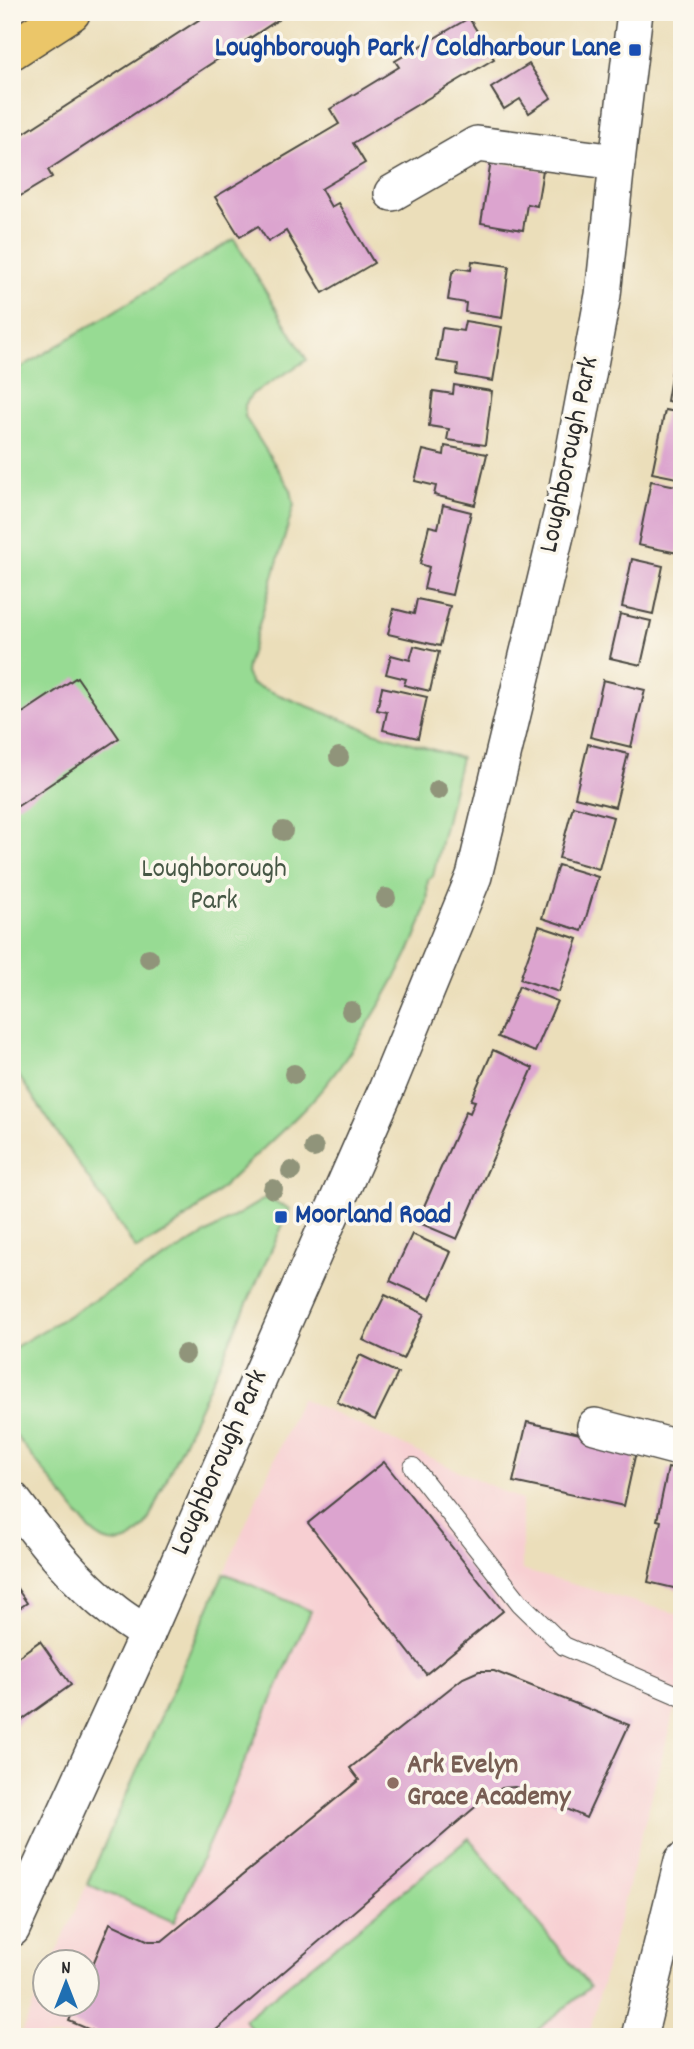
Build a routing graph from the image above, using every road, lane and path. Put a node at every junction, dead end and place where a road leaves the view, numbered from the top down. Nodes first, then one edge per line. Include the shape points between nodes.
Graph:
1 (71, 12) edge
2 (635, 12) edge
3 (12, 50) edge
4 (617, 162) junction
5 (392, 193) dead end
6 (595, 1426) dead end
7 (682, 1449) edge
8 (413, 1467) dead end
9 (12, 1499) edge
10 (147, 1633) junction
11 (682, 1697) edge
12 (682, 1861) edge
13 (12, 1929) edge
14 (639, 2037) edge

1 - 3 main road
2 - 4 street, Loughborough Park
4 - 5 street via 477,144
4 - 10 street, Loughborough Park via 603,295 565,498 474,876
6 - 7 street
8 - 11 lane via 520,1603 564,1646
9 - 10 street via 90,1590
10 - 13 street, Loughborough Park
12 - 14 street

